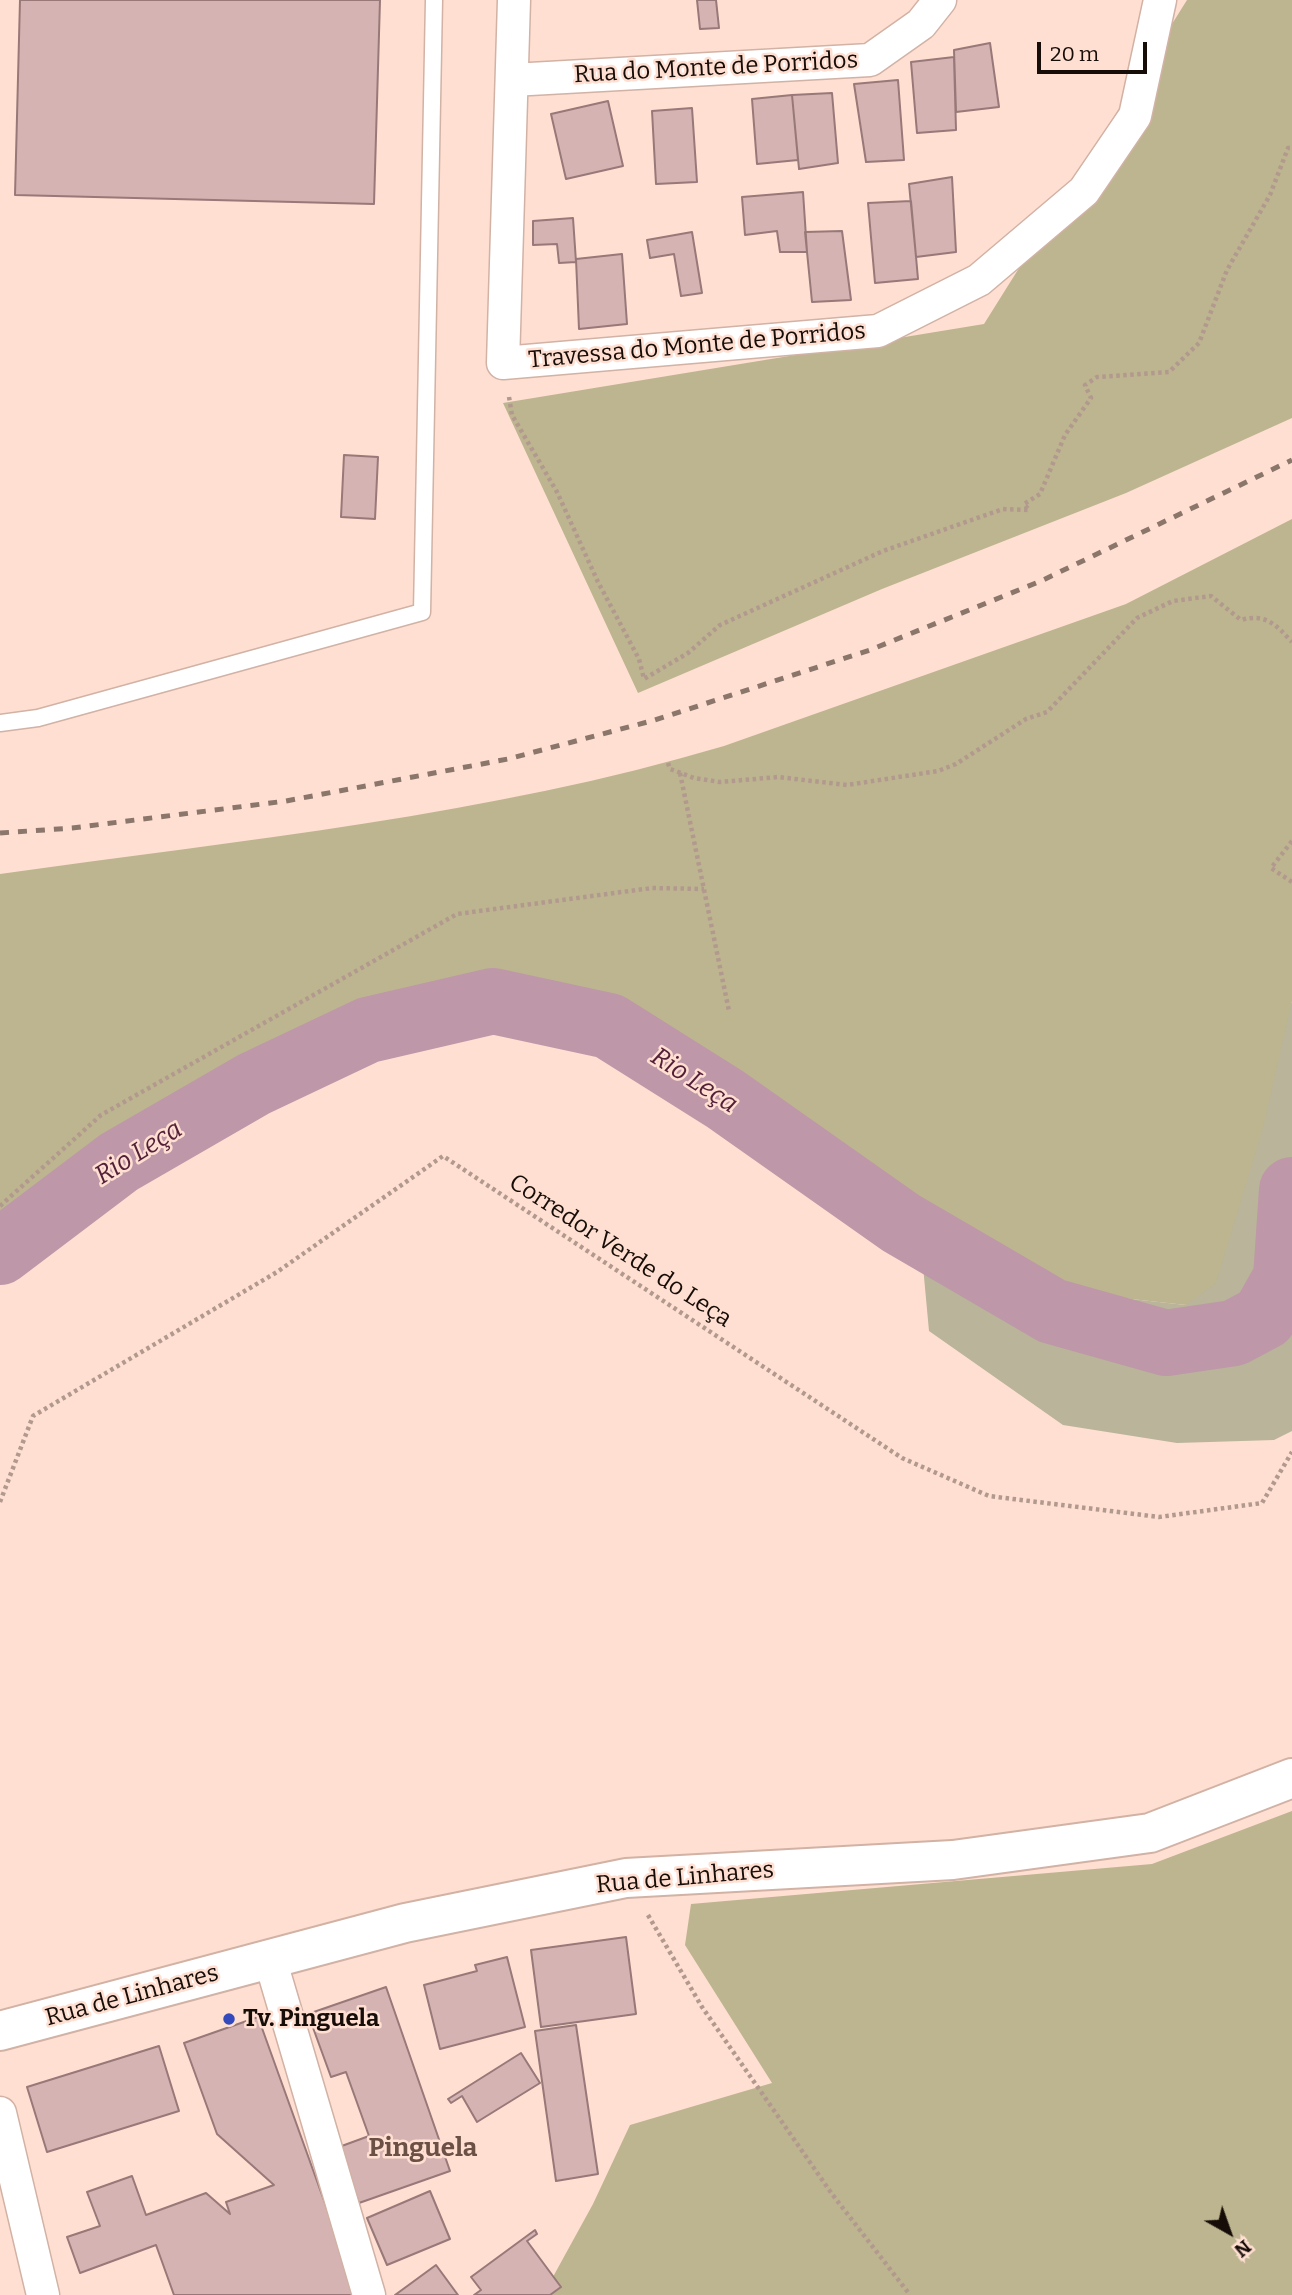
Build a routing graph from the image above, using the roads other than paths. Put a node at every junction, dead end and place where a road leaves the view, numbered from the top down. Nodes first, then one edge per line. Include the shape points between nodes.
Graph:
1 (435, 0) edge
2 (513, 0) edge
3 (940, 0) edge
4 (1160, 0) edge
5 (512, 80) junction
6 (0, 723) edge
7 (1292, 1778) edge
8 (270, 1959) junction
9 (0, 2031) edge
10 (0, 2113) edge
11 (43, 2295) edge
12 (369, 2295) edge

1 - 6 lane via 422,612 38,718
2 - 5 street, Travessa do Monte de Porridos
3 - 5 street, Rua do Monte de Porridos via 921,24 870,60
4 - 5 street, Travessa do Monte de Porridos via 1135,116 1084,191 979,280 878,331 503,363
7 - 8 main road, Rua de Linhares via 1150,1833 953,1860 626,1878 405,1923
8 - 9 main road, Rua de Linhares
8 - 12 street
10 - 11 street

